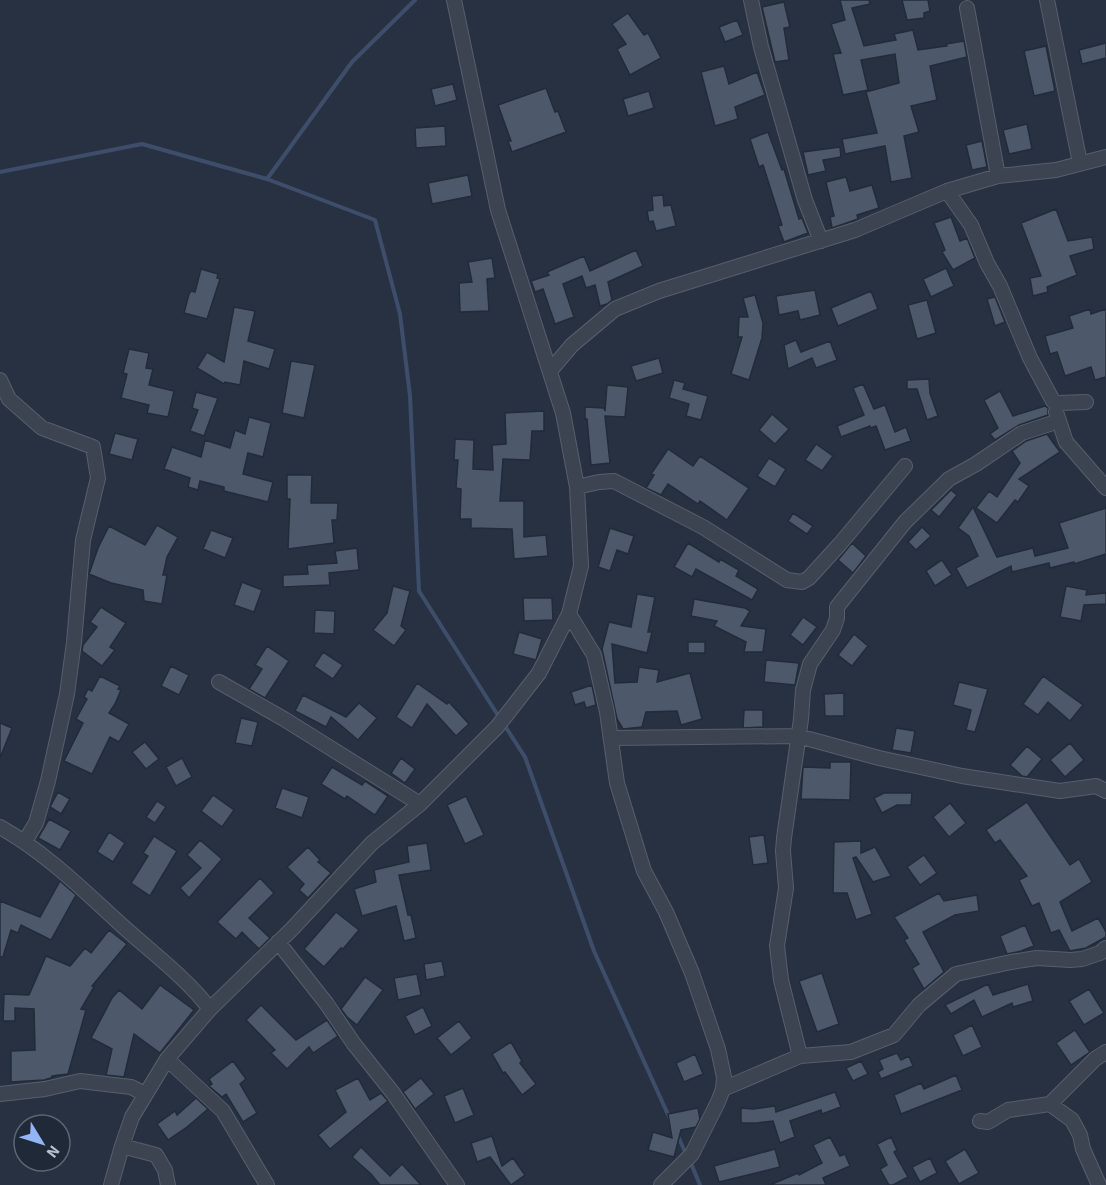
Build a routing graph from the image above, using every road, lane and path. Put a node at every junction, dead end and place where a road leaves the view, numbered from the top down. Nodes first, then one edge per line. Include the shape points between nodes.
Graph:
1 (454, 0) edge
2 (751, 0) edge
3 (1047, 0) edge
4 (967, 8) dead end
5 (1106, 158) edge
6 (1080, 163) junction
7 (998, 176) junction
8 (947, 191) junction
9 (821, 241) junction
10 (550, 370) junction
11 (0, 380) edge
12 (1053, 401) junction
13 (1086, 402) dead end
14 (1059, 421) junction
15 (905, 466) dead end
16 (577, 487) junction
17 (1106, 488) edge
18 (569, 614) junction
19 (219, 682) dead end
20 (798, 736) junction
21 (611, 738) junction
22 (1106, 791) edge
23 (420, 804) junction
24 (0, 827) edge
25 (25, 841) junction
26 (278, 942) junction
27 (1106, 948) edge
28 (210, 1009) junction
29 (1106, 1052) edge
30 (800, 1056) junction
31 (167, 1059) junction
32 (723, 1089) junction
33 (0, 1094) edge
34 (145, 1094) junction
35 (1050, 1104) junction
36 (980, 1121) dead end
37 (122, 1146) junction
38 (665, 1184) edge
39 (111, 1185) edge
40 (168, 1185) edge
41 (267, 1185) edge
42 (457, 1185) edge
43 (1099, 1185) edge

1 - 10 street via 498,210
2 - 9 street via 805,200
3 - 6 street
4 - 7 street
5 - 6 street
6 - 7 street via 1056,170
7 - 8 street
8 - 9 street
8 - 12 street via 971,225
9 - 10 street via 659,291 615,309 572,345
10 - 16 street
11 - 25 street via 9,399 42,428 93,447 98,478 83,540 74,642 58,743 36,823
12 - 13 street
12 - 14 street
14 - 17 street via 1066,442
14 - 20 street via 1022,433 949,479 905,522 837,607 832,630 810,664
15 - 16 street via 840,544 802,582 787,580 703,527 614,482
16 - 18 street via 581,566
18 - 21 street via 594,655
18 - 23 street via 539,673 497,727
19 - 23 street
20 - 21 street
20 - 22 street via 962,776 1060,791 1096,786
20 - 30 street via 784,838 786,888 777,946 781,980
21 - 32 street via 617,783 644,871 692,973 718,1049
23 - 26 street via 372,843
24 - 25 street
25 - 28 street via 177,973
26 - 28 street
26 - 42 street via 393,1093
27 - 30 street via 1082,959 1028,959 956,974 919,1005 894,1035 851,1052
28 - 31 street
29 - 35 street
30 - 32 street
31 - 34 street
31 - 41 street via 223,1112
32 - 38 street via 692,1154
33 - 34 street via 80,1081 131,1087
34 - 37 street
35 - 36 street via 1008,1110 988,1122
35 - 43 street via 1072,1120
37 - 39 street
37 - 40 street via 156,1155

